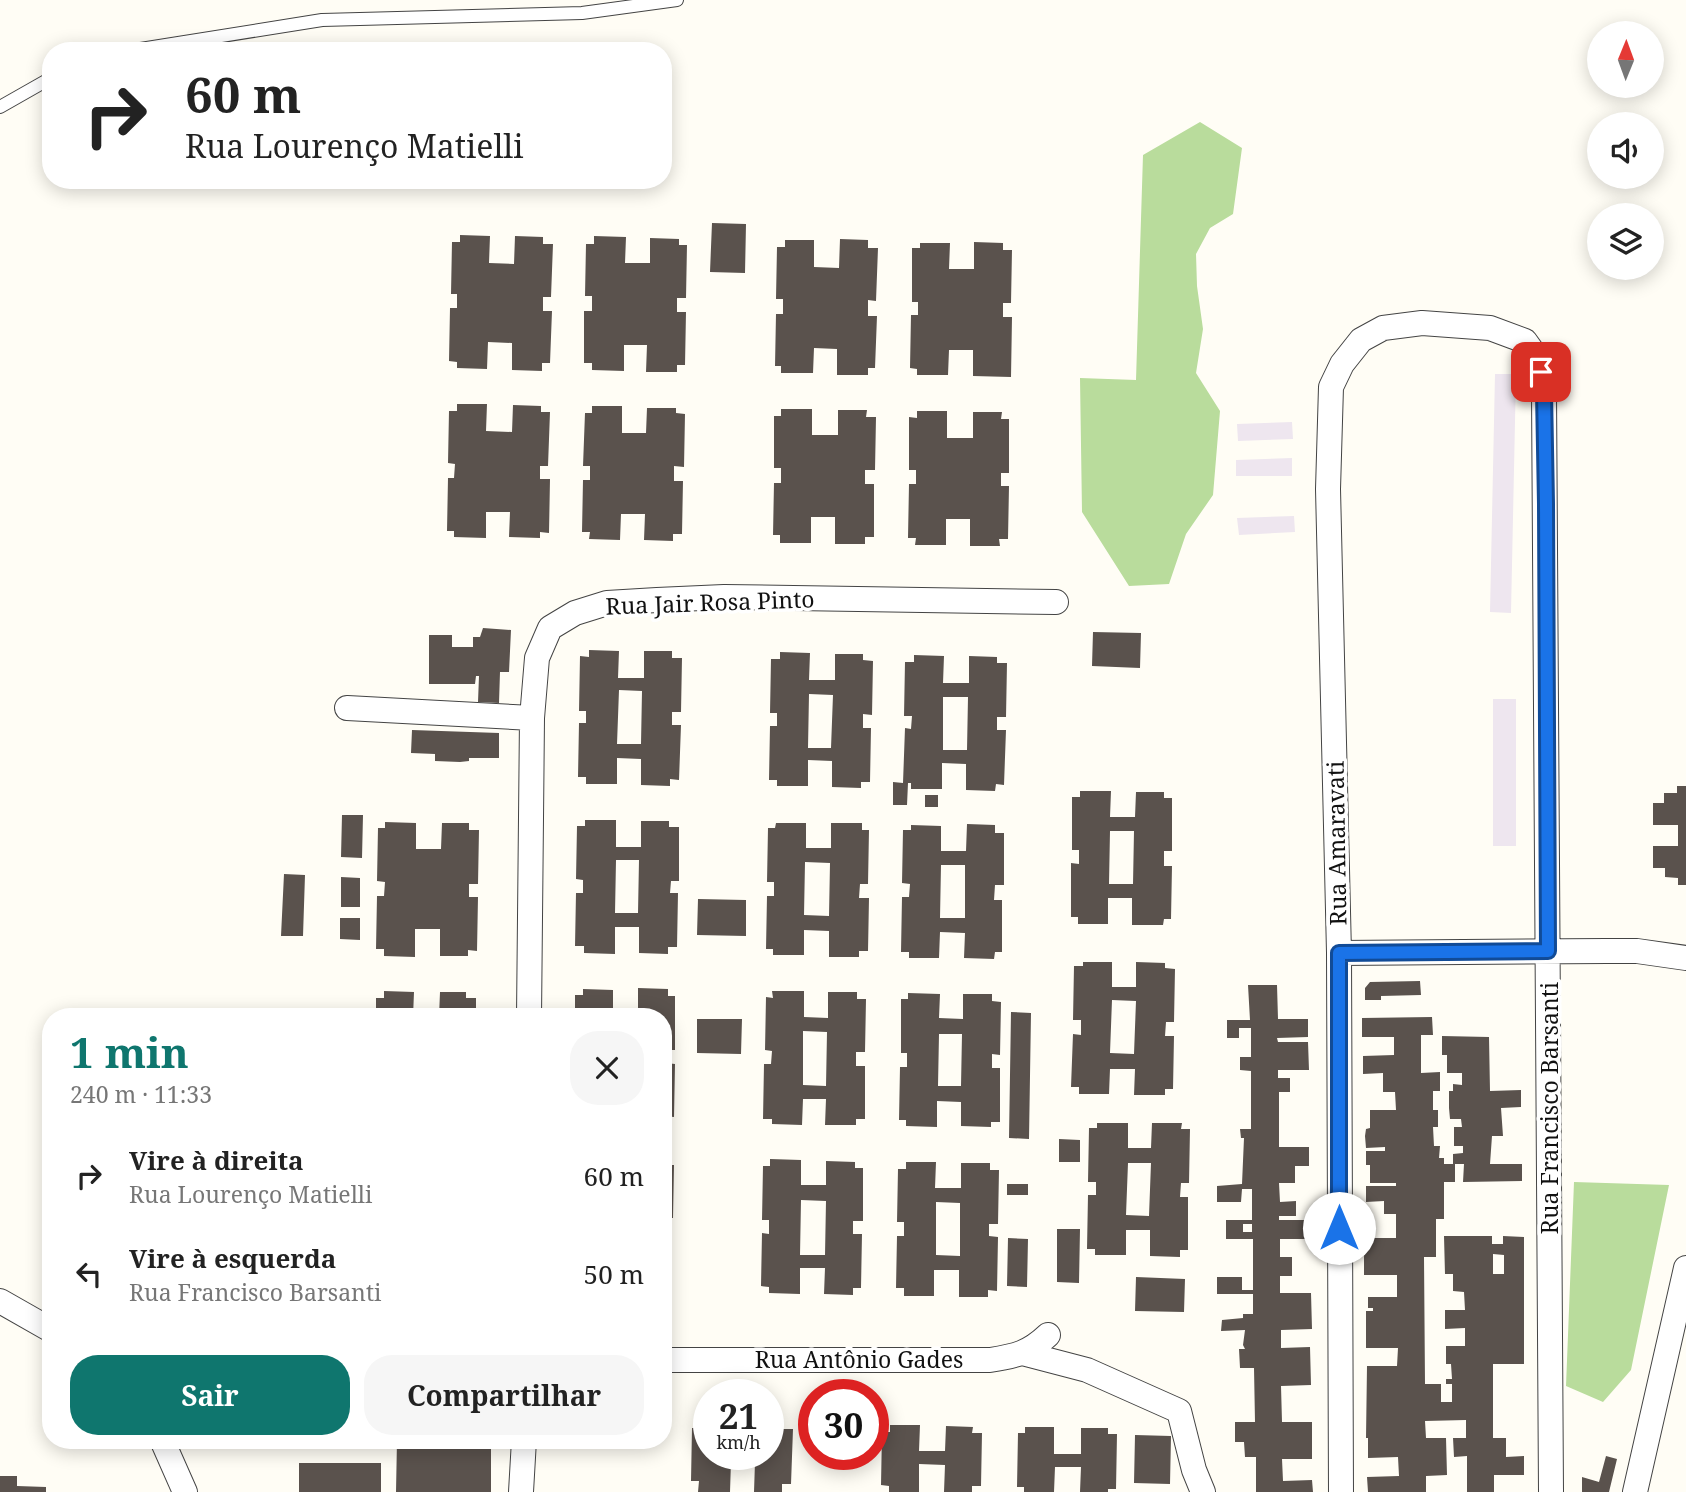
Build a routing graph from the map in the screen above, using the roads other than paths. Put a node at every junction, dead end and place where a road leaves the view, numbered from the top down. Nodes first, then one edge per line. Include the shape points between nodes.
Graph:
1 (677, 0) edge
2 (184, 42) edge
3 (42, 83) edge
4 (0, 107) edge
5 (1342, 364) joint
6 (1056, 602) dead end
7 (347, 708) dead end
8 (532, 718) junction
9 (1548, 951) junction
10 (1339, 953) junction
11 (1686, 958) edge
12 (530, 1008) edge
13 (1686, 1268) edge
14 (0, 1301) edge
15 (42, 1325) edge
16 (1048, 1335) dead end
17 (1022, 1353) junction
18 (672, 1360) edge
19 (166, 1449) edge
20 (523, 1449) edge
21 (185, 1492) edge
22 (521, 1492) edge
23 (1203, 1492) edge
24 (1341, 1492) edge
25 (1552, 1492) edge
26 (1635, 1492) edge

1 - 2 lane via 582,13 322,20
3 - 4 lane
5 - 9 street, Rua Francisco Barsanti via 1362,340 1383,328 1422,323 1490,328 1525,341 1535,355 1544,392 1545,430
5 - 10 street, Rua Amaravati via 1331,387 1328,439
6 - 8 street, Rua Jair Rosa Pinto via 723,597 607,603 575,612 550,628 537,658
7 - 8 street
8 - 12 street, Rua Jair Rosa Pinto
9 - 10 street
9 - 11 street via 1637,951
9 - 25 street, Rua Francisco Barsanti
10 - 24 street, Rua Amaravati
13 - 26 street
14 - 15 street
16 - 17 street, Rua Antônio Gades
17 - 18 street, Rua Antônio Gades via 990,1360
17 - 23 street via 1087,1370 1180,1411
19 - 21 street
20 - 22 street

